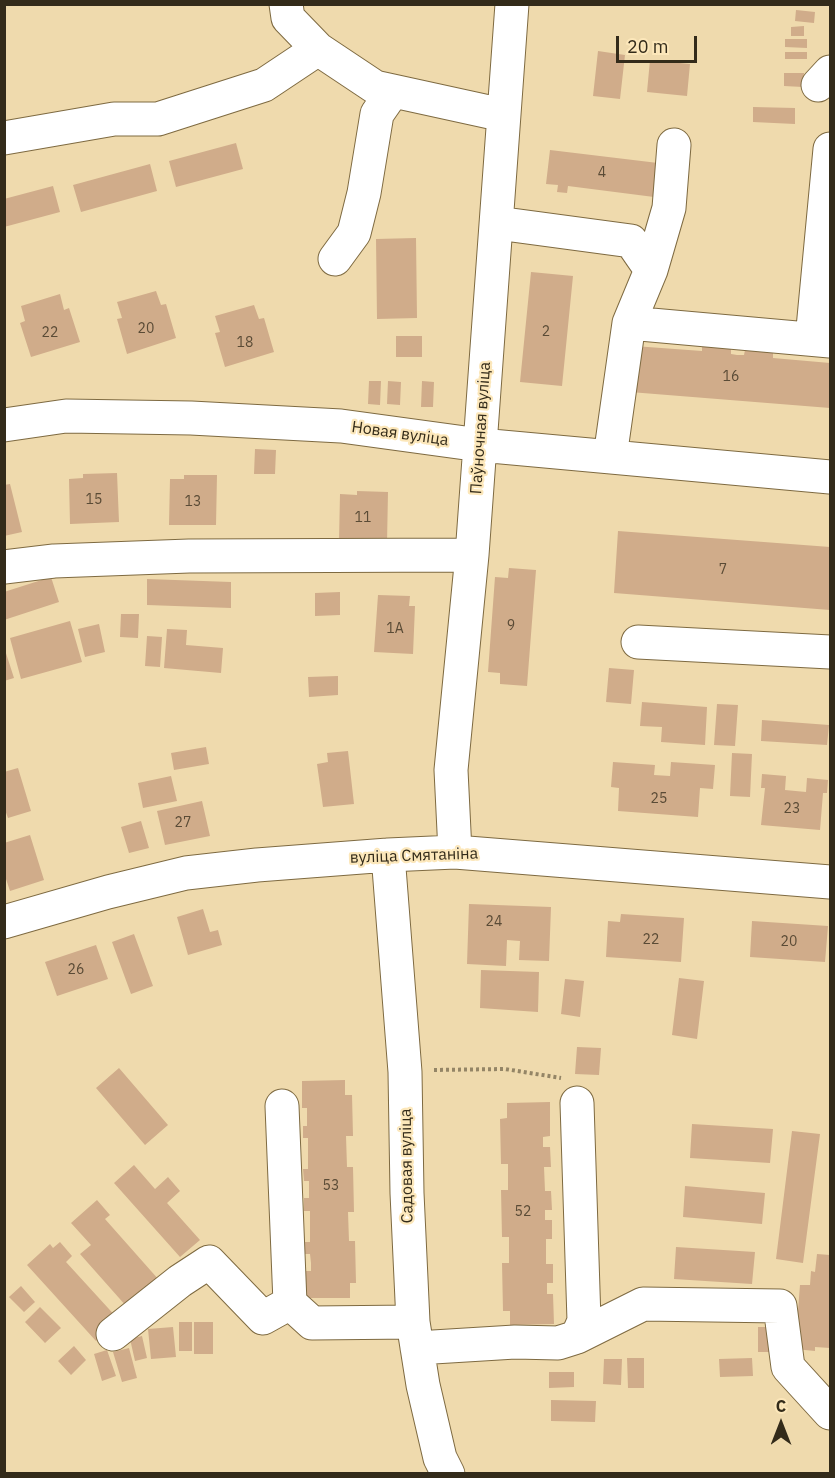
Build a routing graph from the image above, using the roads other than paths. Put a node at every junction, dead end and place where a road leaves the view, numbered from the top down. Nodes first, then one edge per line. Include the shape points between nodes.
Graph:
1 (286, 4) edge
2 (512, 4) edge
3 (318, 49) junction
4 (393, 90) junction
5 (503, 115) junction
6 (4, 138) edge
7 (674, 145) dead end
8 (831, 149) edge
9 (497, 223) junction
10 (335, 259) dead end
11 (651, 270) junction
12 (629, 322) junction
13 (821, 340) edge
14 (4, 425) edge
15 (480, 445) junction
16 (610, 457) junction
17 (831, 477) edge
18 (472, 555) junction
19 (4, 567) edge
20 (638, 642) dead end
21 (831, 652) edge
22 (455, 852) junction
23 (388, 855) junction
24 (831, 882) edge
25 (4, 922) edge
26 (577, 1103) road end
27 (282, 1106) dead end
28 (290, 1303) junction
29 (113, 1334) dead end
30 (415, 1335) junction
31 (577, 1337) junction
32 (831, 1413) edge
33 (448, 1473) edge

1 - 3 street via 288,18
2 - 5 street, Паўночная вуліца
3 - 4 street via 375,87
3 - 6 street via 264,85 158,119 114,119
4 - 5 street
4 - 10 street via 377,114 354,233
5 - 9 street, Паўночная вуліца
7 - 11 street via 669,208
8 - 13 street
9 - 11 street via 631,241
9 - 15 street, Паўночная вуліца
11 - 12 street
12 - 13 street
12 - 16 street
14 - 15 street, Новая вуліца via 66,416 190,418 341,426
15 - 16 street, Новая вуліца
15 - 18 street, Паўночная вуліца
16 - 17 street, Новая вуліца
18 - 19 street via 189,556 54,561
18 - 22 street, Паўночная вуліца via 451,770
20 - 21 street
22 - 23 street, вуліца Смятаніна
22 - 24 street, вуліца Смятаніна
23 - 25 street, вуліца Смятаніна via 186,873
23 - 30 street, Садовая вуліца via 405,1072
26 - 31 street via 584,1321
27 - 28 street
28 - 29 street via 263,1318 208,1262
28 - 30 street via 312,1323
30 - 31 street via 558,1343
30 - 33 street, Садовая вуліца via 440,1458
31 - 32 street via 643,1304 780,1306 788,1367

